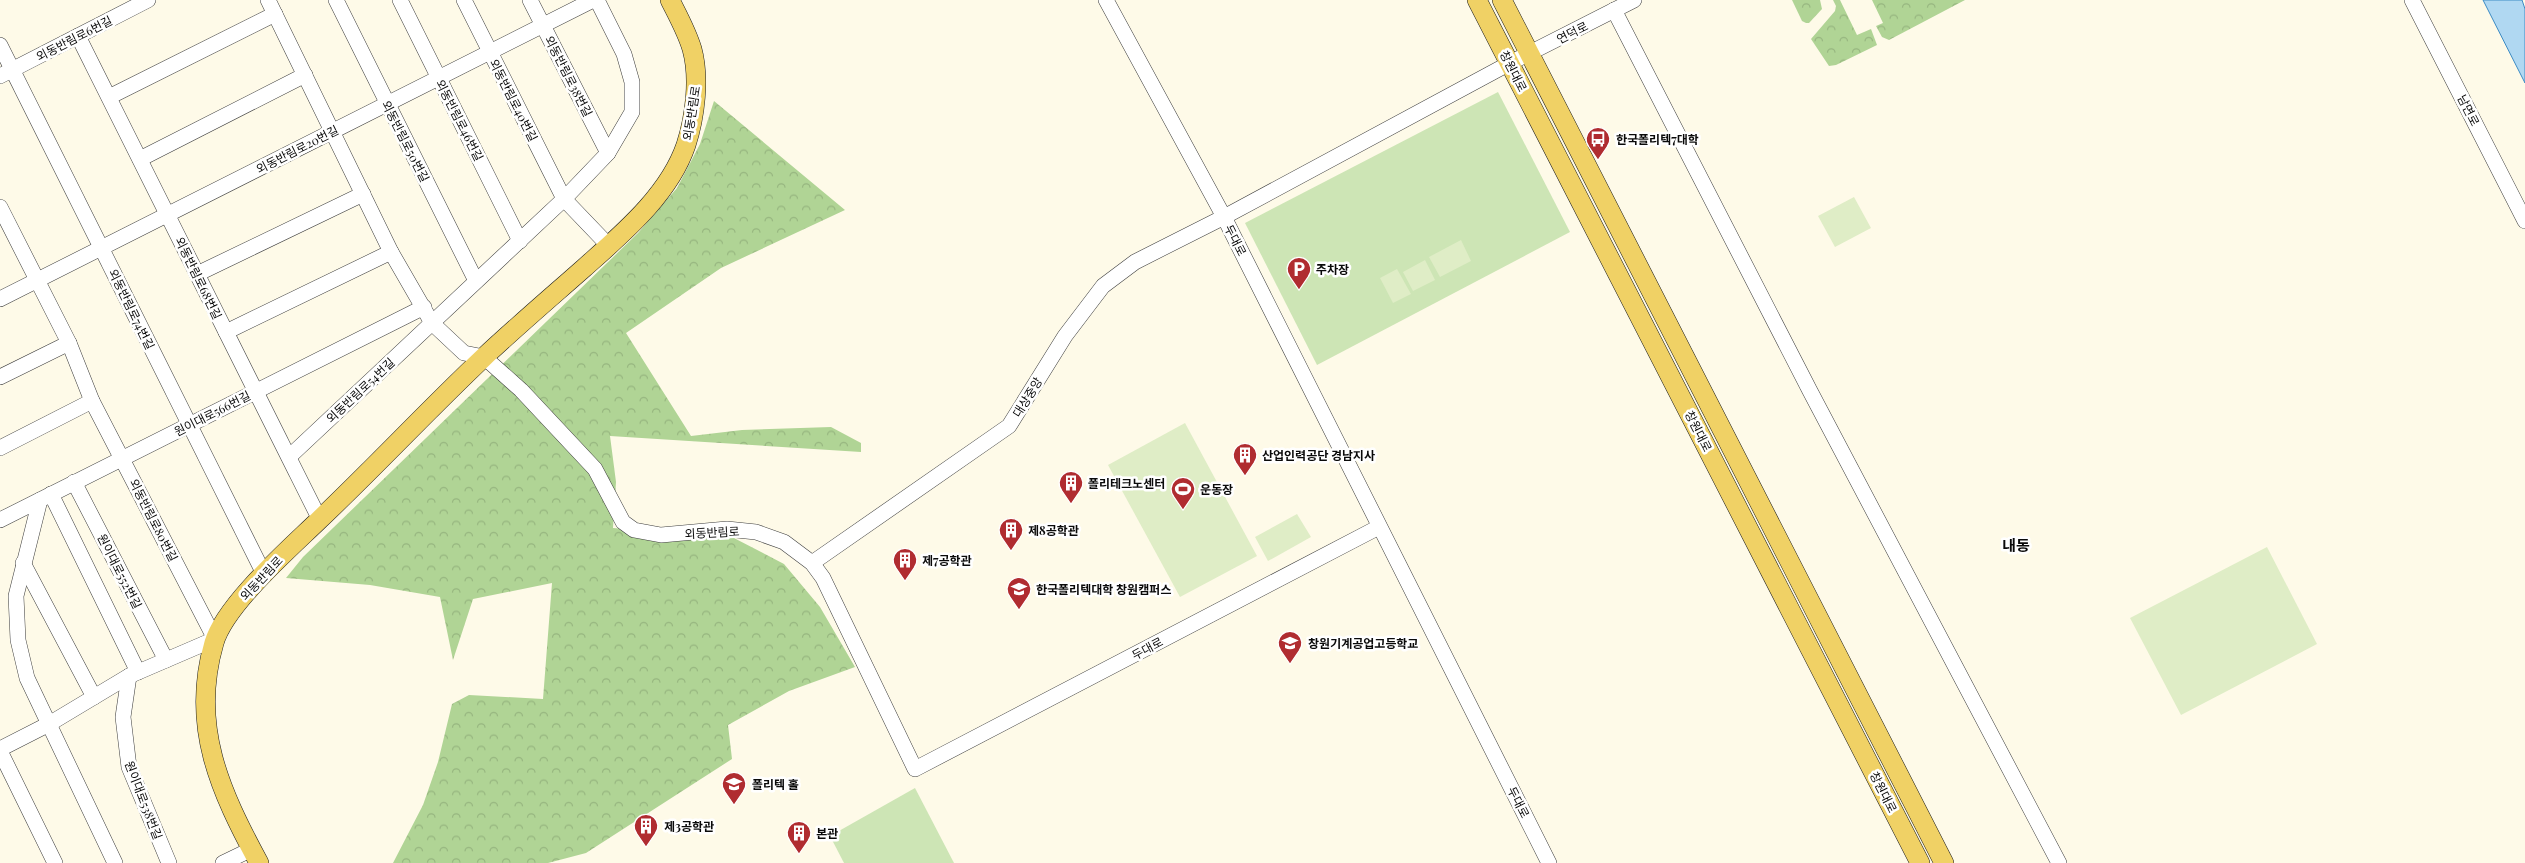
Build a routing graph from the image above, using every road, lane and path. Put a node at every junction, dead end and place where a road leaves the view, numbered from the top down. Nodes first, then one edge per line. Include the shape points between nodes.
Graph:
1 (148, 0) edge
2 (336, 0) edge
3 (400, 0) edge
4 (464, 0) edge
5 (530, 0) edge
6 (595, 0) edge
7 (670, 0) edge
8 (1106, 0) edge
9 (1477, 0) edge
10 (1502, 0) edge
11 (1633, 0) edge
12 (2412, 0) edge
13 (272, 7) edge
14 (1614, 10) junction
15 (543, 25) junction
16 (78, 36) junction
17 (0, 44) edge
18 (490, 52) junction
19 (1530, 53) junction
20 (1510, 63) junction
21 (6, 73) edge
22 (305, 75) junction
23 (438, 78) junction
24 (109, 97) junction
25 (388, 104) junction
26 (332, 131) junction
27 (608, 153) junction
28 (140, 159) junction
29 (363, 194) junction
30 (564, 199) junction
31 (0, 207) edge
32 (168, 214) junction
33 (1224, 217) junction
34 (2525, 221) edge
35 (4, 226) edge
36 (520, 241) junction
37 (609, 246) junction
38 (101, 248) junction
39 (392, 252) junction
40 (197, 274) junction
41 (37, 280) junction
42 (476, 281) junction
43 (0, 299) edge
44 (424, 307) junction
45 (432, 323) junction
46 (226, 332) junction
47 (69, 343) junction
48 (484, 358) junction
49 (0, 377) edge
50 (255, 391) junction
51 (92, 401) junction
52 (189, 424) junction
53 (0, 448) edge
54 (289, 457) junction
55 (123, 459) junction
56 (74, 482) junction
57 (46, 497) junction
58 (0, 520) edge
59 (320, 520) junction
60 (1379, 528) junction
61 (23, 562) junction
62 (812, 563) junction
63 (264, 574) junction
64 (215, 639) junction
65 (166, 660) junction
66 (134, 674) junction
67 (94, 697) junction
68 (49, 724) junction
69 (0, 750) edge
70 (915, 769) joint
71 (256, 856) edge
72 (55, 863) edge
73 (116, 863) edge
74 (169, 863) edge
75 (223, 863) edge
76 (1549, 863) edge
77 (1920, 863) edge
78 (1944, 863) edge
79 (2058, 863) edge

1 - 16 street, 외동반림로6번길
2 - 25 street, 외동반림로50번길
3 - 23 street, 외동반림로46번길
4 - 18 street, 외동반림로40번길
5 - 15 street, 외동반림로38번길
6 - 15 street, 외동반림로20번길
6 - 27 street via 624,54 632,82 632,112
7 - 37 main road, 외동반림로 via 686,33 696,78 686,145 658,193
8 - 33 street
9 - 20 main road, 창원대로
10 - 19 main road, 창원대로
11 - 14 street, 연덕로
12 - 34 street, 남면로
13 - 22 street
13 - 24 street
14 - 19 street, 연덕로
14 - 79 street
15 - 18 street, 외동반림로20번길
15 - 27 street, 외동반림로38번길
16 - 21 street, 외동반림로6번길
16 - 24 street, 외동반림로68번길
17 - 21 street, 외동반림로74번길
18 - 23 street, 외동반림로20번길
18 - 30 street, 외동반림로40번길
19 - 20 street, 연덕로
19 - 78 main road, 창원대로
20 - 33 street, 두대로
20 - 77 main road, 창원대로
21 - 38 street, 외동반림로74번길
22 - 26 street
22 - 28 street
23 - 25 street, 외동반림로20번길
23 - 36 street, 외동반림로46번길
24 - 28 street, 외동반림로68번길
25 - 26 street, 외동반림로20번길
25 - 42 street, 외동반림로50번길
26 - 29 street
26 - 32 street, 외동반림로20번길
27 - 30 street
28 - 32 street, 외동반림로68번길
29 - 39 street
29 - 40 street
30 - 36 street, 외동반림로54번길
30 - 37 street, 외동반림로40번길
31 - 35 street, 외동반림로80번길
32 - 38 street, 외동반림로20번길
32 - 40 street, 외동반림로68번길
33 - 60 street, 두대로
33 - 62 street, 대상중앙 via 1135,262 1103,286 1065,336 1009,426
35 - 41 street, 외동반림로80번길
36 - 42 street, 외동반림로54번길
37 - 48 main road, 외동반림로
38 - 41 street, 외동반림로20번길
38 - 52 street, 외동반림로74번길
39 - 44 street
39 - 46 street
40 - 46 street, 외동반림로68번길
41 - 43 street, 외동반림로20번길
41 - 47 street, 외동반림로80번길
42 - 45 street, 외동반림로54번길
44 - 45 street
44 - 50 street, 원이대로566번길
45 - 48 street via 464,353
45 - 54 street, 외동반림로54번길
46 - 50 street, 외동반림로68번길
47 - 49 street
47 - 51 street, 외동반림로80번길
48 - 59 main road, 외동반림로
48 - 62 street, 외동반림로 via 520,390 595,469 623,522 634,530 662,536 727,529 756,532 784,542
50 - 52 street, 원이대로566번길
50 - 54 street, 외동반림로68번길
51 - 53 street
51 - 55 street, 외동반림로80번길
52 - 55 street, 원이대로566번길
52 - 63 street, 외동반림로74번길
54 - 59 street, 외동반림로68번길
55 - 56 street, 원이대로566번길
55 - 64 street, 외동반림로80번길
56 - 57 street, 원이대로566번길
56 - 65 street, 원이대로552번길
57 - 58 street, 원이대로566번길
57 - 61 street
57 - 66 street
59 - 63 main road, 외동반림로
60 - 70 street, 두대로
60 - 76 street, 두대로
61 - 67 street
61 - 68 street via 16,596 18,640 27,678
62 - 70 street, 외동반림로 via 823,578
63 - 64 main road, 외동반림로 via 240,600
64 - 65 street
64 - 71 main road, 외동반림로 via 204,700 207,741 217,773
65 - 66 street
66 - 67 street
66 - 74 street, 원이대로538번길 via 123,717 129,767
67 - 68 street
68 - 69 street
68 - 73 street
69 - 72 street
71 - 75 street

